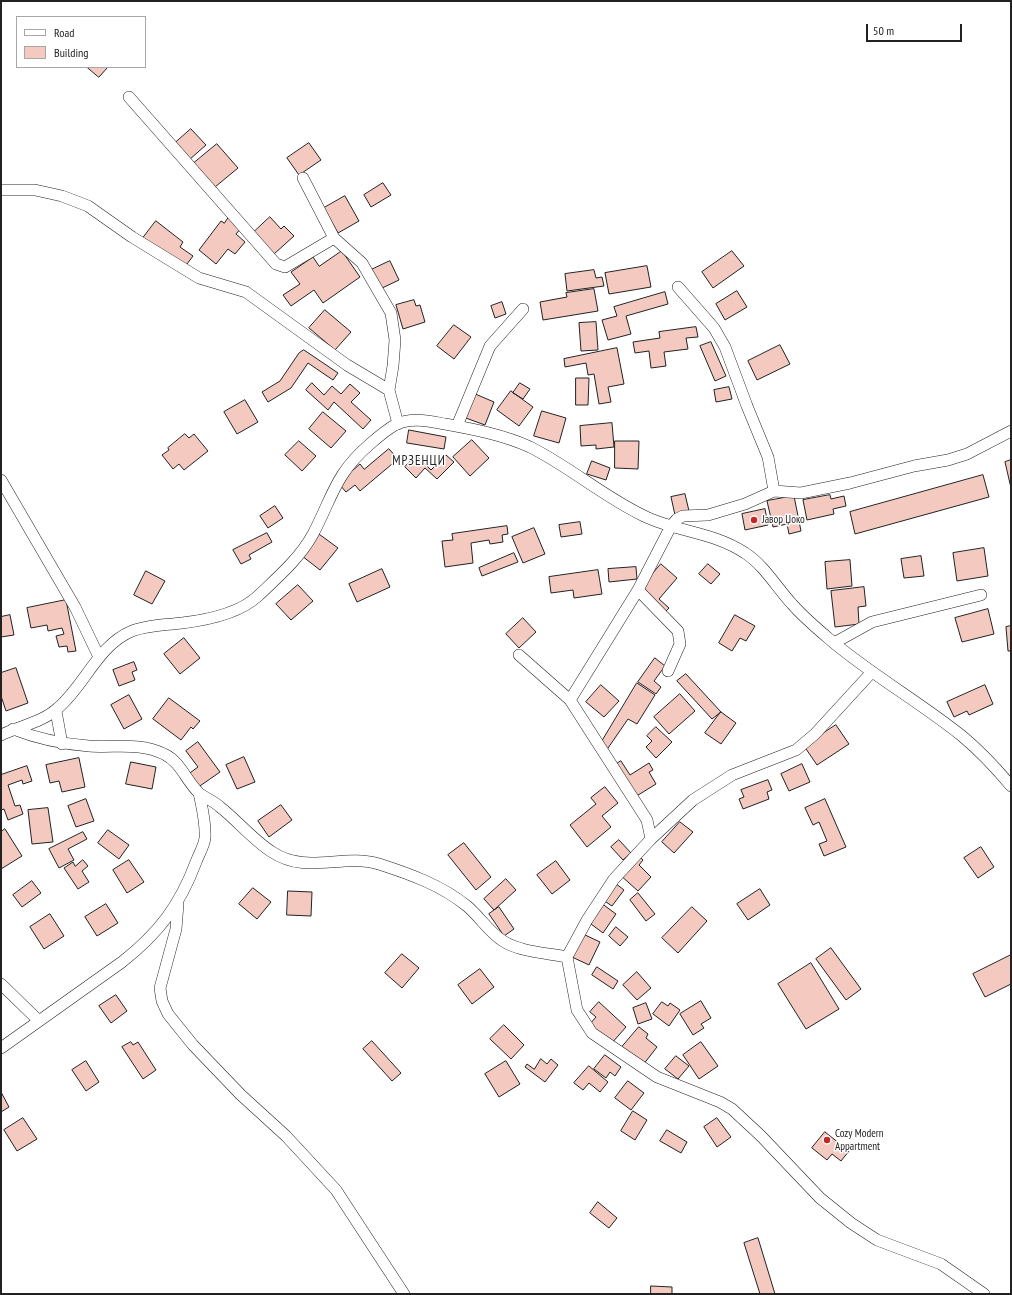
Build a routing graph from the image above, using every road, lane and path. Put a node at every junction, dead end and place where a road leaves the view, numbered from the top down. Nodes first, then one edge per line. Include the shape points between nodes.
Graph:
1 (129, 97) dead end
2 (303, 178) dead end
3 (1, 190) edge
4 (334, 238) junction
5 (678, 287) dead end
6 (523, 309) dead end
7 (389, 390) junction
8 (398, 424) junction
9 (457, 426) junction
10 (1011, 430) edge
11 (1, 480) edge
12 (774, 491) junction
13 (671, 526) junction
14 (638, 590) junction
15 (981, 595) dead end
16 (834, 643) junction
17 (519, 655) dead end
18 (99, 657) junction
19 (668, 671) dead end
20 (871, 673) junction
21 (570, 700) junction
22 (56, 711) junction
23 (13, 729) junction
24 (1, 735) edge
25 (62, 744) junction
26 (1011, 786) edge
27 (199, 793) junction
28 (650, 839) junction
29 (178, 904) junction
30 (567, 957) junction
31 (1, 984) edge
32 (38, 1020) junction
33 (1, 1048) edge
34 (404, 1294) edge
35 (984, 1294) edge

1 - 4 street via 276,264 285,267
2 - 4 street
3 - 7 street via 34,190 62,196 88,206 132,237 199,278 246,292 347,365
4 - 7 street via 362,263 391,313 394,340
5 - 12 street via 714,328 725,347 768,457
6 - 9 street via 490,346
7 - 8 street
8 - 9 street via 417,420
8 - 18 street via 382,434 354,459 339,478 312,535 299,555 254,600 236,610 216,616 129,632 115,641
9 - 13 street via 508,438 529,447 616,502
10 - 12 street via 967,454 948,460 801,493
11 - 18 street via 75,607
12 - 13 street via 745,504 708,515 683,516
13 - 14 street
13 - 16 street via 706,534 750,556 793,606
14 - 19 street via 678,631 680,644
14 - 21 street
15 - 16 street via 872,622
16 - 20 street
17 - 21 street
18 - 22 street via 73,693
20 - 26 street via 908,696 962,736
20 - 28 street via 815,734 796,750 732,775 693,800
21 - 28 street via 647,820
22 - 23 street via 35,722
22 - 25 street
23 - 24 street
23 - 25 street
25 - 27 street via 148,748 165,754 174,761
27 - 29 street via 204,839
27 - 30 street via 219,806 262,845 286,860 309,864 360,861 396,870 454,896 503,941 521,948
28 - 30 street via 614,879
29 - 32 street via 139,949
29 - 34 street via 176,929 160,988 168,1014 193,1045 241,1095 286,1136 336,1190
30 - 35 street via 577,1010 592,1032 657,1077 732,1109 820,1198 851,1224 877,1240 941,1264
31 - 32 street
32 - 33 street

